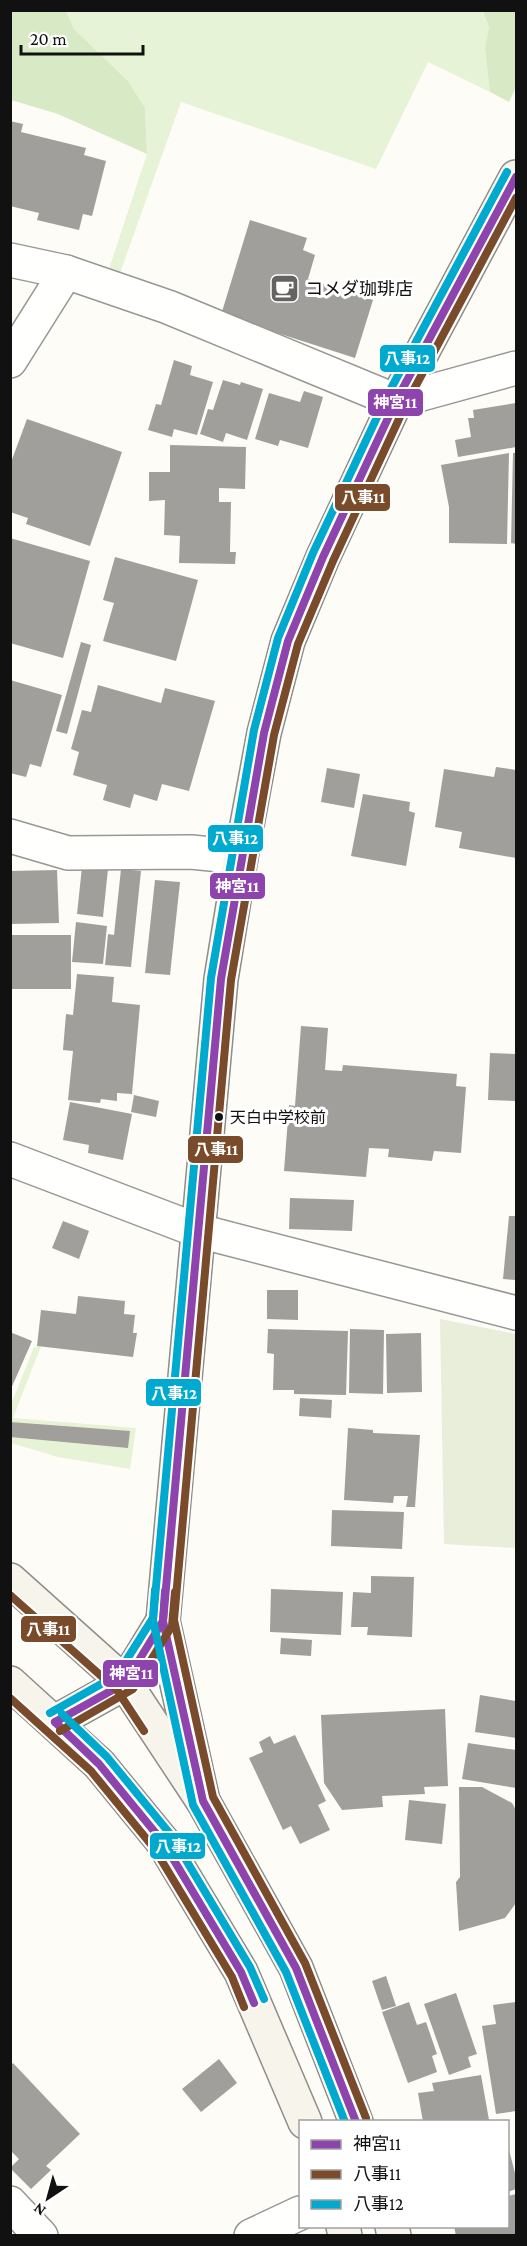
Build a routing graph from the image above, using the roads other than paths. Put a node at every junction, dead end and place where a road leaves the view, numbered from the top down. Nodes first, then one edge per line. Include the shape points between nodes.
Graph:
1 (516, 177) edge
2 (10, 260) edge
3 (66, 272) junction
4 (10, 361) edge
5 (516, 368) edge
6 (396, 401) junction
7 (10, 836) edge
8 (240, 857) junction
9 (10, 1159) edge
10 (199, 1231) junction
11 (516, 1313) edge
12 (10, 1580) edge
13 (163, 1621) junction
14 (10, 1683) edge
15 (125, 1683) junction
16 (55, 1722) junction
17 (203, 1801) junction
18 (305, 2120) edge
19 (356, 2120) edge
20 (10, 2203) edge
21 (299, 2213) edge
22 (41, 2235) edge
23 (250, 2235) edge

1 - 6 main road
2 - 3 street
3 - 4 street
3 - 6 street via 168,307
5 - 6 street
6 - 8 main road via 288,641 264,733
7 - 8 street via 68,852 191,852
8 - 10 main road via 221,979
9 - 10 street
10 - 11 street
10 - 13 main road
12 - 15 main road
13 - 15 main road
13 - 17 main road
14 - 16 main road
15 - 16 main road
15 - 17 main road
16 - 18 main road via 99,1764 163,1842 241,1972
17 - 19 main road via 296,1968
20 - 22 street
21 - 23 street

